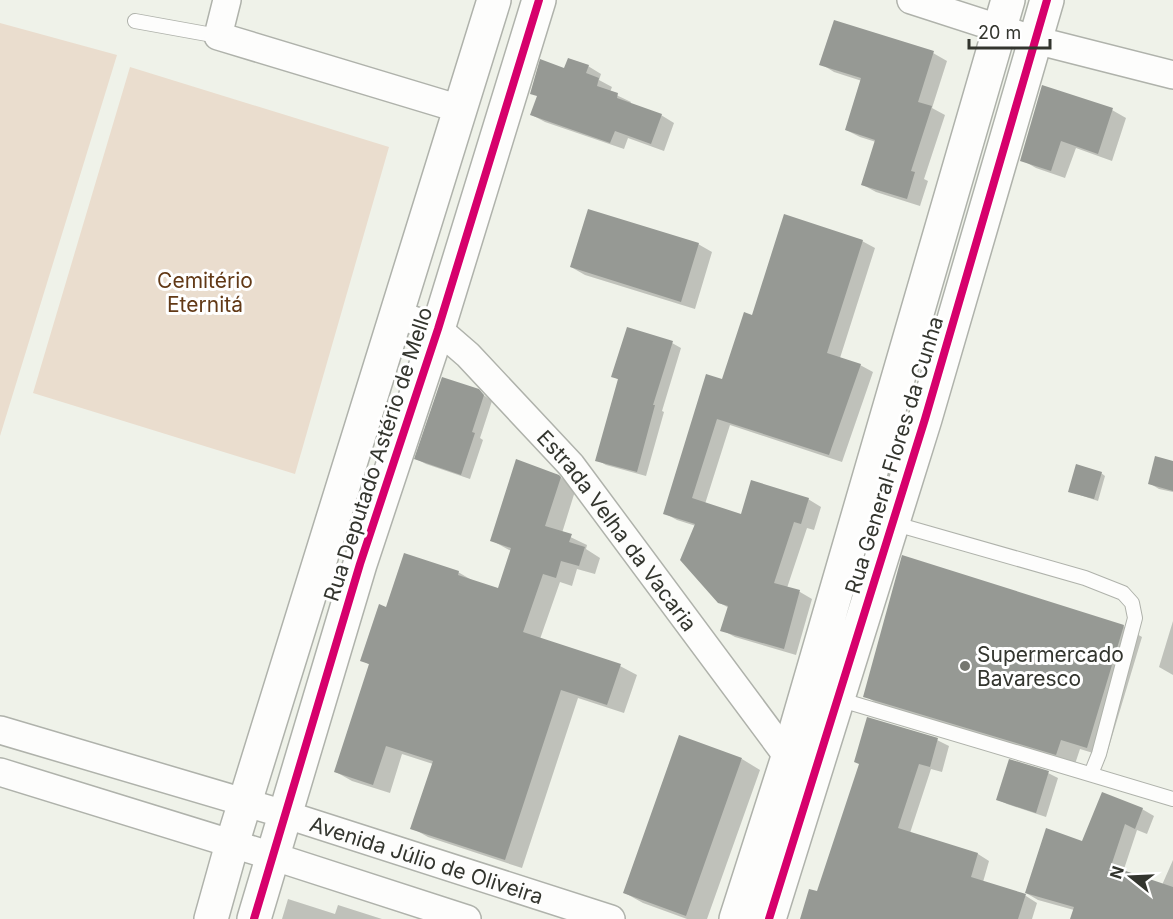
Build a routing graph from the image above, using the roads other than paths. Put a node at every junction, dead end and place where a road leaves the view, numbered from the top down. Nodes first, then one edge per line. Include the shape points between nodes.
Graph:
1 (227, 0) edge
2 (495, 0) edge
3 (539, 0) edge
4 (911, 0) edge
5 (1047, 0) edge
6 (1004, 14) edge
7 (135, 21) dead end
8 (218, 36) junction
9 (1035, 40) junction
10 (481, 44) junction
11 (522, 55) junction
12 (1173, 75) edge
13 (460, 109) junction
14 (396, 314) junction
15 (438, 329) junction
16 (890, 408) junction
17 (925, 419) junction
18 (892, 523) junction
19 (322, 554) junction
20 (360, 564) junction
21 (837, 699) junction
22 (0, 730) edge
23 (802, 763) junction
24 (0, 772) edge
25 (1091, 774) junction
26 (1173, 799) edge
27 (246, 804) junction
28 (284, 814) junction
29 (232, 844) junction
30 (393, 849) junction
31 (272, 856) junction
32 (380, 891) junction
33 (211, 919) edge
34 (254, 919) edge
35 (467, 919) edge
36 (611, 919) edge
37 (736, 919) edge
38 (770, 919) edge

1 - 8 street
2 - 10 street, Rua Deputado Astério de Mello
3 - 11 street, Rua Deputado Astério de Mello
4 - 6 street
5 - 9 street, Rua General Flores da Cunha
6 - 9 street
6 - 16 street, Rua General Flores da Cunha
7 - 8 lane
8 - 13 street
9 - 12 street
9 - 17 street, Rua General Flores da Cunha
10 - 11 street
10 - 13 street, Rua Deputado Astério de Mello
11 - 15 street, Rua Deputado Astério de Mello
13 - 14 street, Rua Deputado Astério de Mello
14 - 15 street, Estrada Velha da Vacaria
14 - 19 street, Rua Deputado Astério de Mello
15 - 20 street, Rua Deputado Astério de Mello
15 - 23 street, Estrada Velha da Vacaria via 468,355 571,465
16 - 17 street
16 - 23 street, Rua General Flores da Cunha
17 - 18 street, Rua General Flores da Cunha
18 - 21 street, Rua General Flores da Cunha
18 - 25 lane via 1085,578 1123,593 1132,603 1135,618
19 - 20 street
19 - 27 street, Rua Deputado Astério de Mello
20 - 28 street, Rua Deputado Astério de Mello
21 - 23 street, Rua General Flores da Cunha
21 - 25 lane
22 - 27 street, Avenida Júlio de Oliveira
23 - 37 street, Rua General Flores da Cunha
23 - 38 street, Rua General Flores da Cunha
24 - 29 street, Avenida Júlio de Oliveira
25 - 26 lane
27 - 28 street, Avenida Júlio de Oliveira
27 - 29 street, Rua Deputado Astério de Mello
28 - 30 street, Avenida Júlio de Oliveira
28 - 31 street, Rua Deputado Astério de Mello
29 - 31 street, Avenida Júlio de Oliveira
29 - 33 street, Rua Deputado Astério de Mello
30 - 32 street
30 - 36 street, Avenida Júlio de Oliveira
31 - 32 street, Avenida Júlio de Oliveira
31 - 34 street, Rua Deputado Astério de Mello
32 - 35 street, Avenida Júlio de Oliveira

